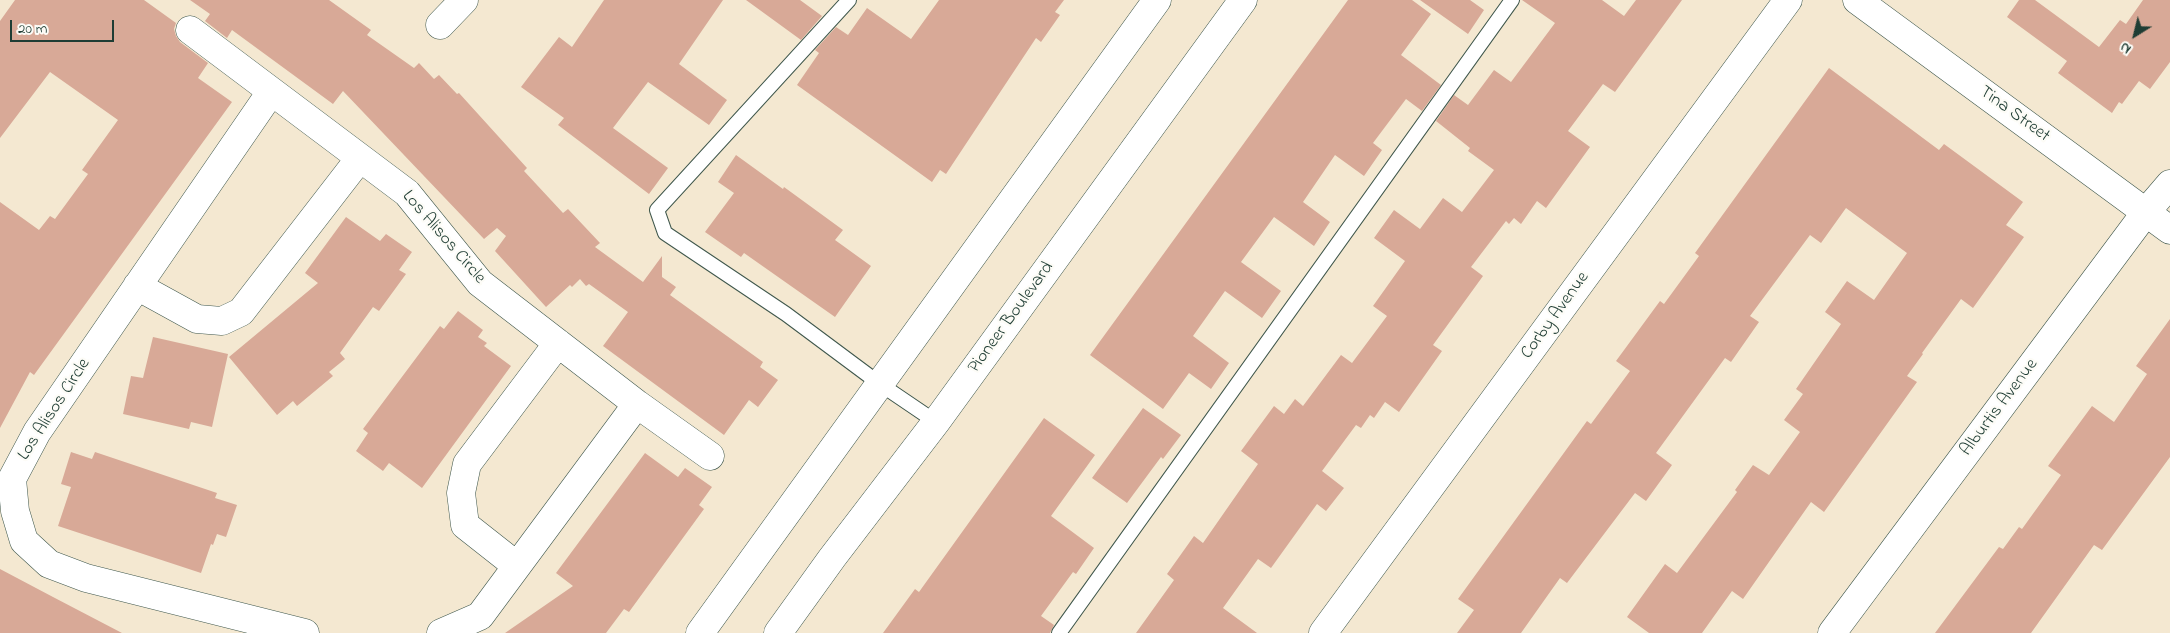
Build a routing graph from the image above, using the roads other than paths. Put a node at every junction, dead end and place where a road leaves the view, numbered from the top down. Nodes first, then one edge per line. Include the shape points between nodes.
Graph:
1 (464, 0) edge
2 (849, 0) edge
3 (1156, 0) edge
4 (1242, 0) edge
5 (1512, 0) edge
6 (1788, 0) edge
7 (1858, 0) edge
8 (440, 25) dead end
9 (190, 30) dead end
10 (271, 92) junction
11 (360, 158) junction
12 (2170, 184) edge
13 (2146, 212) junction
14 (2170, 230) edge
15 (137, 286) junction
16 (558, 343) junction
17 (880, 384) junction
18 (637, 404) junction
19 (936, 422) junction
20 (710, 456) dead end
21 (517, 566) junction
22 (305, 633) edge
23 (441, 633) edge
24 (700, 633) edge
25 (778, 633) edge
26 (1059, 633) edge
27 (1323, 633) edge
28 (1832, 633) edge

1 - 8 street
2 - 17 lane via 657,210 665,233 786,314
3 - 17 street
4 - 19 street, Pioneer Boulevard
5 - 26 lane
6 - 27 street, Corby Avenue
7 - 13 street, Tina Street
9 - 10 street, Los Alisos Circle
10 - 11 street, Los Alisos Circle
10 - 15 street, Los Alisos Circle
11 - 15 street via 241,312 222,321 197,319
11 - 16 street, Los Alisos Circle via 407,193 480,283
12 - 13 street, Alburtis Avenue
13 - 14 street, Tina Street
13 - 28 street, Alburtis Avenue
15 - 22 street, Los Alisos Circle via 37,432 12,479 15,510 24,541 49,564 86,578
16 - 18 street, Los Alisos Circle
16 - 21 street via 467,464 461,493 465,525
17 - 19 lane
17 - 24 street
18 - 20 street, Los Alisos Circle
18 - 21 street
19 - 25 street, Pioneer Boulevard
21 - 23 street via 480,616

